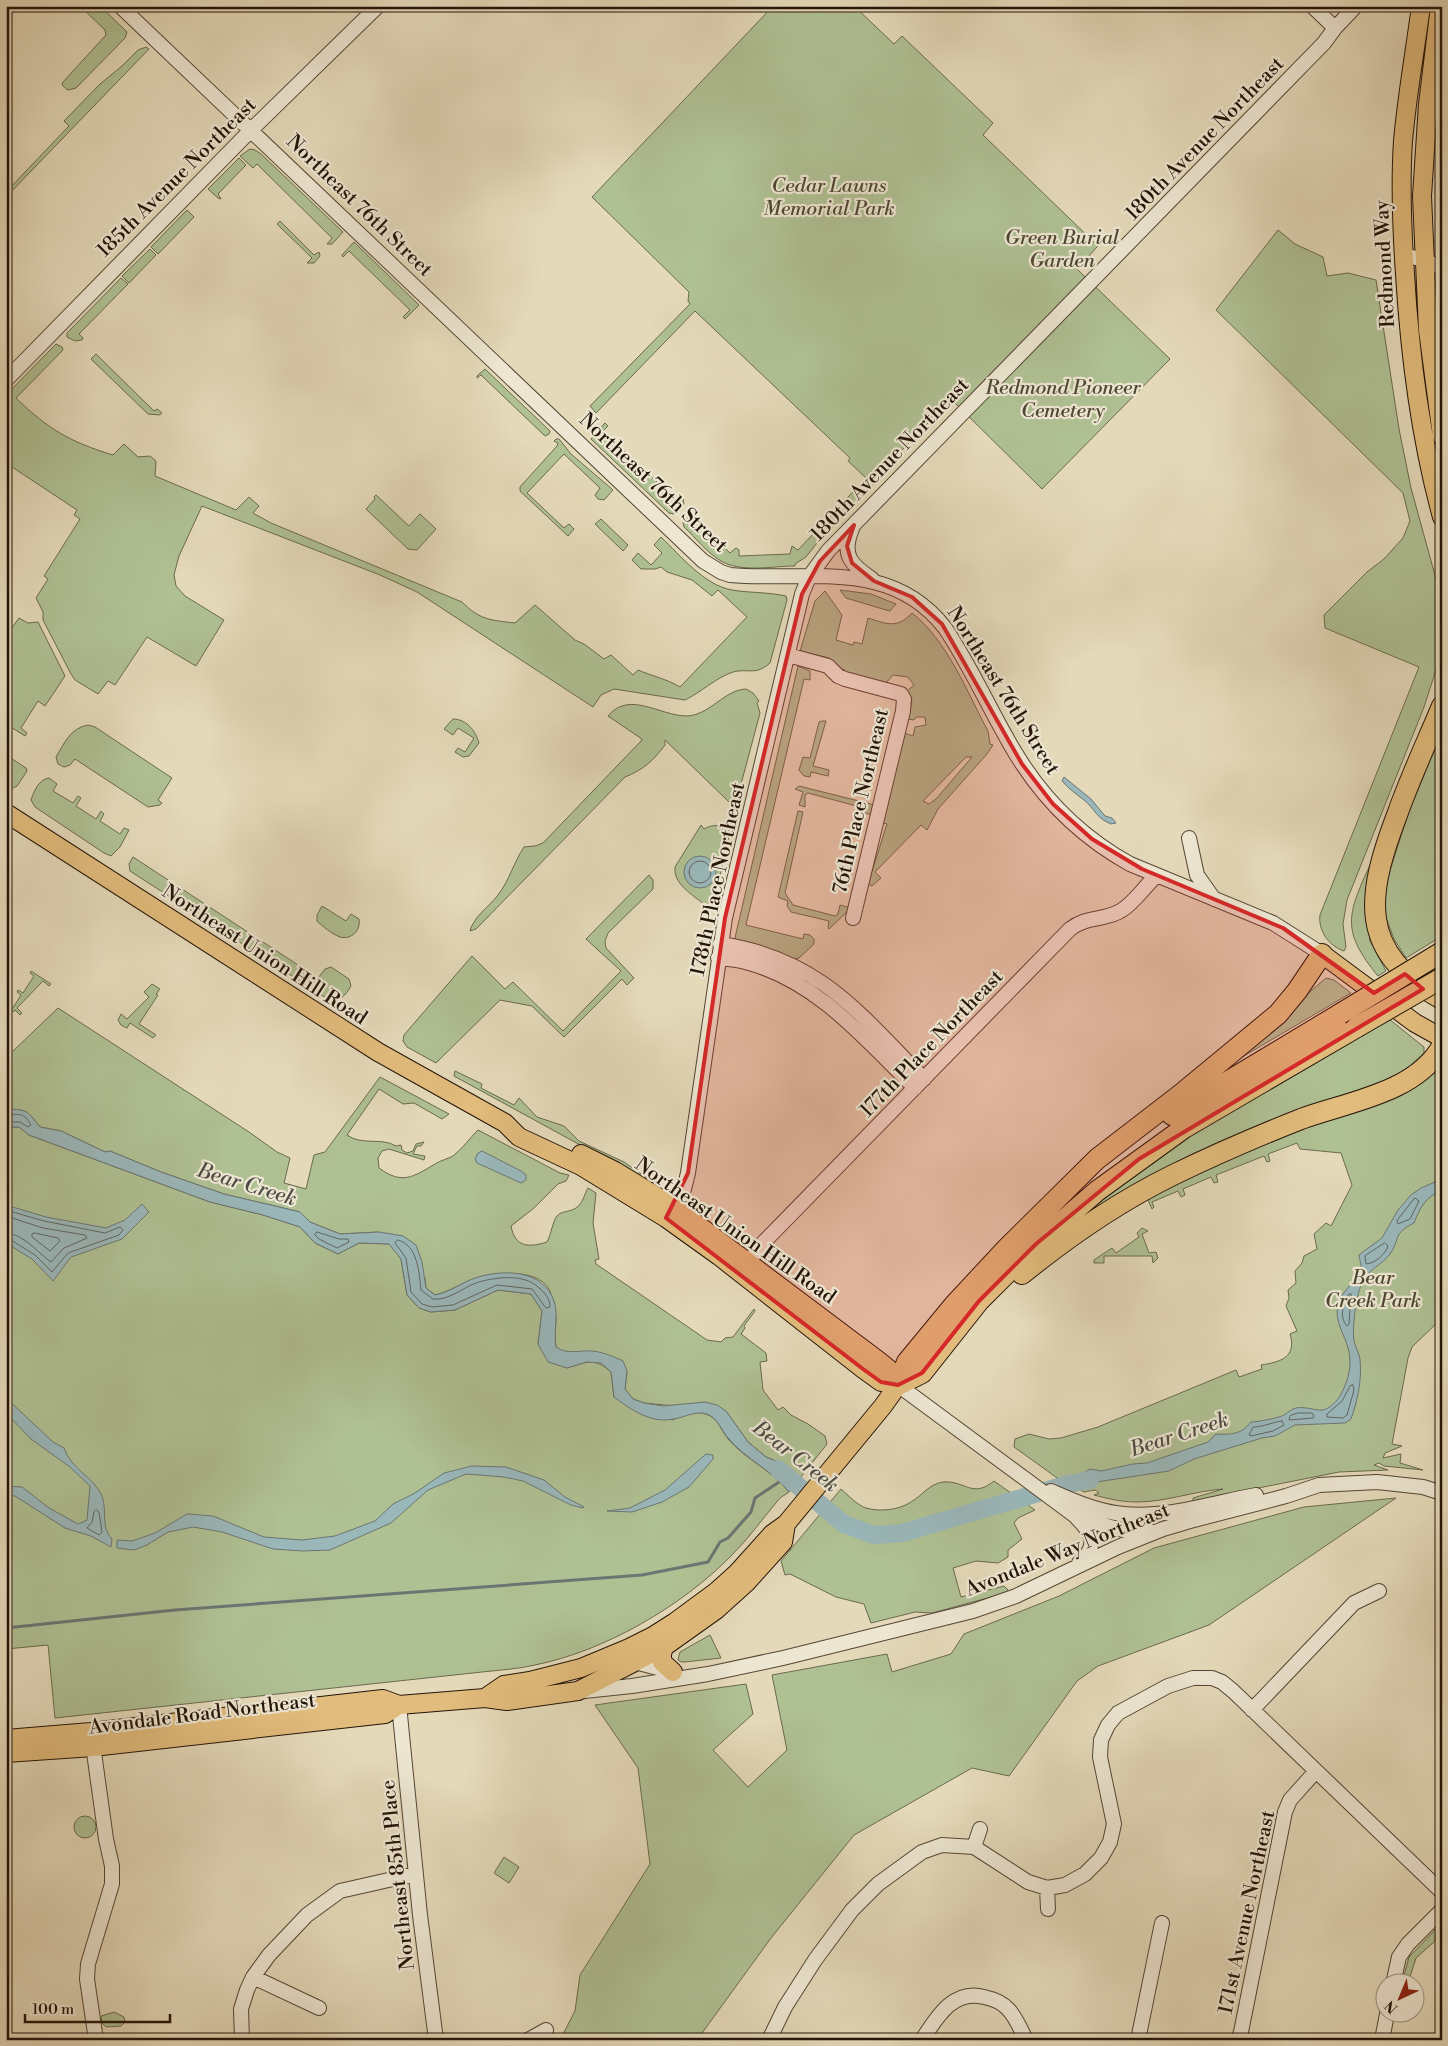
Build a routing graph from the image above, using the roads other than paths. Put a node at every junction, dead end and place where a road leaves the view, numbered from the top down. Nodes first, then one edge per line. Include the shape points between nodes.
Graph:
1 (120, 6) edge
2 (378, 6) edge
3 (1312, 6) edge
4 (1356, 6) edge
5 (1416, 6) edge
6 (1421, 6) edge
7 (1440, 6) edge
8 (1419, 24) junction
9 (1335, 28) junction
10 (251, 130) junction
11 (1404, 255) junction
12 (1424, 260) junction
13 (1442, 268) edge
14 (6, 380) edge
15 (1442, 436) edge
16 (1442, 517) edge
17 (854, 525) junction
18 (809, 577) junction
19 (874, 581) junction
20 (788, 655) junction
21 (1442, 706) edge
22 (6, 813) edge
23 (1189, 838) dead end
24 (1156, 876) junction
25 (1214, 899) junction
26 (853, 918) dead end
27 (719, 951) junction
28 (1442, 952) edge
29 (1322, 954) junction
30 (1442, 978) edge
31 (1442, 999) edge
32 (1442, 1038) edge
33 (1442, 1046) edge
34 (920, 1083) junction
35 (1050, 1208) junction
36 (670, 1213) junction
37 (749, 1262) junction
38 (953, 1332) junction
39 (898, 1385) junction
40 (1032, 1483) junction
41 (1319, 1485) junction
42 (1442, 1492) edge
43 (1074, 1515) junction
44 (786, 1524) junction
45 (1163, 1529) junction
46 (1074, 1568) junction
47 (1378, 1591) dead end
48 (664, 1647) junction
49 (605, 1659) junction
50 (636, 1662) junction
51 (673, 1672) junction
52 (708, 1674) junction
53 (578, 1691) junction
54 (485, 1698) junction
55 (399, 1705) junction
56 (1252, 1710) junction
57 (6, 1739) edge
58 (92, 1740) junction
59 (6, 1754) edge
60 (1316, 1771) junction
61 (980, 1829) dead end
62 (974, 1847) junction
63 (415, 1874) junction
64 (1047, 1888) junction
65 (1442, 1892) edge
66 (1048, 1909) dead end
67 (1442, 1910) edge
68 (1162, 1923) dead end
69 (1395, 1974) edge
70 (253, 1977) junction
71 (319, 2008) dead end
72 (1385, 2024) edge
73 (546, 2030) dead end
74 (96, 2040) edge
75 (242, 2040) edge
76 (436, 2040) edge
77 (528, 2040) edge
78 (769, 2040) edge
79 (922, 2040) edge
80 (1026, 2040) edge
81 (1138, 2040) edge
82 (1238, 2040) edge
83 (1382, 2040) edge

1 - 10 street, Northeast 76th Street
2 - 10 street, 185th Avenue Northeast
3 - 9 street
4 - 9 street, 180th Avenue Northeast
5 - 8 main road
6 - 8 main road, Redmond Way
7 - 12 main road, Redmond Way via 1424,144
8 - 11 main road, Redmond Way via 1403,142
9 - 17 street, 180th Avenue Northeast
10 - 14 street, 185th Avenue Northeast
10 - 18 street, Northeast 76th Street via 703,561 730,574
11 - 12 street
11 - 16 main road, Redmond Way via 1416,398 1426,456
12 - 13 street
12 - 15 main road, Redmond Way via 1428,330
17 - 18 street, 180th Avenue Northeast via 828,551
17 - 19 street via 847,541 849,558 856,568
18 - 19 street, Northeast 76th Street
18 - 20 street, 178th Place Northeast
19 - 24 street, Northeast 76th Street via 912,597 942,624 1017,756 1060,810 1109,851
20 - 26 street, 76th Place Northeast via 828,666 838,676 901,694 904,699
20 - 27 street, 178th Place Northeast
21 - 31 highway via 1382,854 1375,909 1379,934 1401,971 1422,989
22 - 36 main road, Northeast Union Hill Road via 378,1052 505,1123 517,1122 615,1170
23 - 25 street via 1197,875
24 - 25 street, Northeast 76th Street
24 - 34 street, 177th Place Northeast via 1123,910 1082,921 1070,929
25 - 29 street, Northeast 76th Street via 1274,923
27 - 34 street via 771,970 822,998
27 - 36 street, 178th Place Northeast via 688,1174 684,1189
28 - 35 highway, bridge via 1172,1115
29 - 32 main road, Northeast 76th Street via 1416,1023
29 - 35 highway via 1278,1014 1097,1159
30 - 38 highway, bridge via 1184,1128 1132,1164 1036,1244
33 - 38 highway via 1430,1063 1398,1085 1238,1145 1174,1174 1107,1211 1043,1257
34 - 37 street, 177th Place Northeast via 760,1246
35 - 39 highway via 1007,1248 943,1318 908,1362
36 - 37 main road, Northeast Union Hill Road
36 - 39 main road, Northeast Union Hill Road via 862,1369 882,1382
37 - 39 main road, Northeast Union Hill Road via 879,1361 891,1371
38 - 39 highway via 922,1373
39 - 40 street, Northeast Union Hill Road
39 - 44 main road
40 - 41 street via 1093,1508 1124,1514 1165,1513
40 - 43 street, Northeast Union Hill Road
41 - 42 street, Avondale Way Northeast via 1377,1482
41 - 45 street, Avondale Way Northeast
43 - 45 street, Northeast Union Hill Road via 1102,1525 1139,1532
43 - 46 street via 1090,1532 1092,1543 1088,1554
44 - 48 main road, Avondale Road Northeast via 783,1542 747,1582 716,1610
44 - 49 main road via 697,1607 653,1636
45 - 46 street, Avondale Way Northeast
46 - 52 street, Avondale Way Northeast via 1016,1596 972,1611
47 - 56 street via 1354,1603
48 - 50 main road, Avondale Road Northeast
48 - 51 main road via 662,1662
49 - 50 street, Avondale Way Northeast
49 - 54 main road via 555,1675 504,1685
50 - 51 street, Avondale Way Northeast
50 - 53 main road, Avondale Road Northeast
51 - 52 street, Avondale Way Northeast
52 - 53 street, Avondale Way Northeast
53 - 54 main road, Avondale Road Northeast via 507,1701
54 - 55 main road, Avondale Road Northeast
55 - 58 main road, Avondale Road Northeast via 383,1699
55 - 63 street, Northeast 85th Place
56 - 60 street
56 - 64 street via 1222,1682 1212,1678 1193,1678 1168,1686 1118,1713 1101,1740 1100,1757 1114,1824 1110,1842 1101,1858 1085,1874 1065,1885
57 - 58 main road, Avondale Road Northeast
58 - 59 main road, Avondale Road Northeast
58 - 74 street via 112,1866 112,1884 88,1964 87,1979
60 - 65 street
60 - 82 street, 171st Avenue Northeast via 1290,1800 1285,1812
61 - 62 street
62 - 64 street via 1028,1882
62 - 78 street via 942,1845 922,1852 878,1884 852,1910 815,1960 785,2007
63 - 70 street via 340,1890 308,1915 269,1955
63 - 76 street, Northeast 85th Place
64 - 66 street
67 - 69 street via 1399,1957
68 - 81 street
70 - 71 street
70 - 75 street via 241,2009
72 - 83 street
73 - 77 street
79 - 80 street via 957,1992 996,2000 1009,2010

